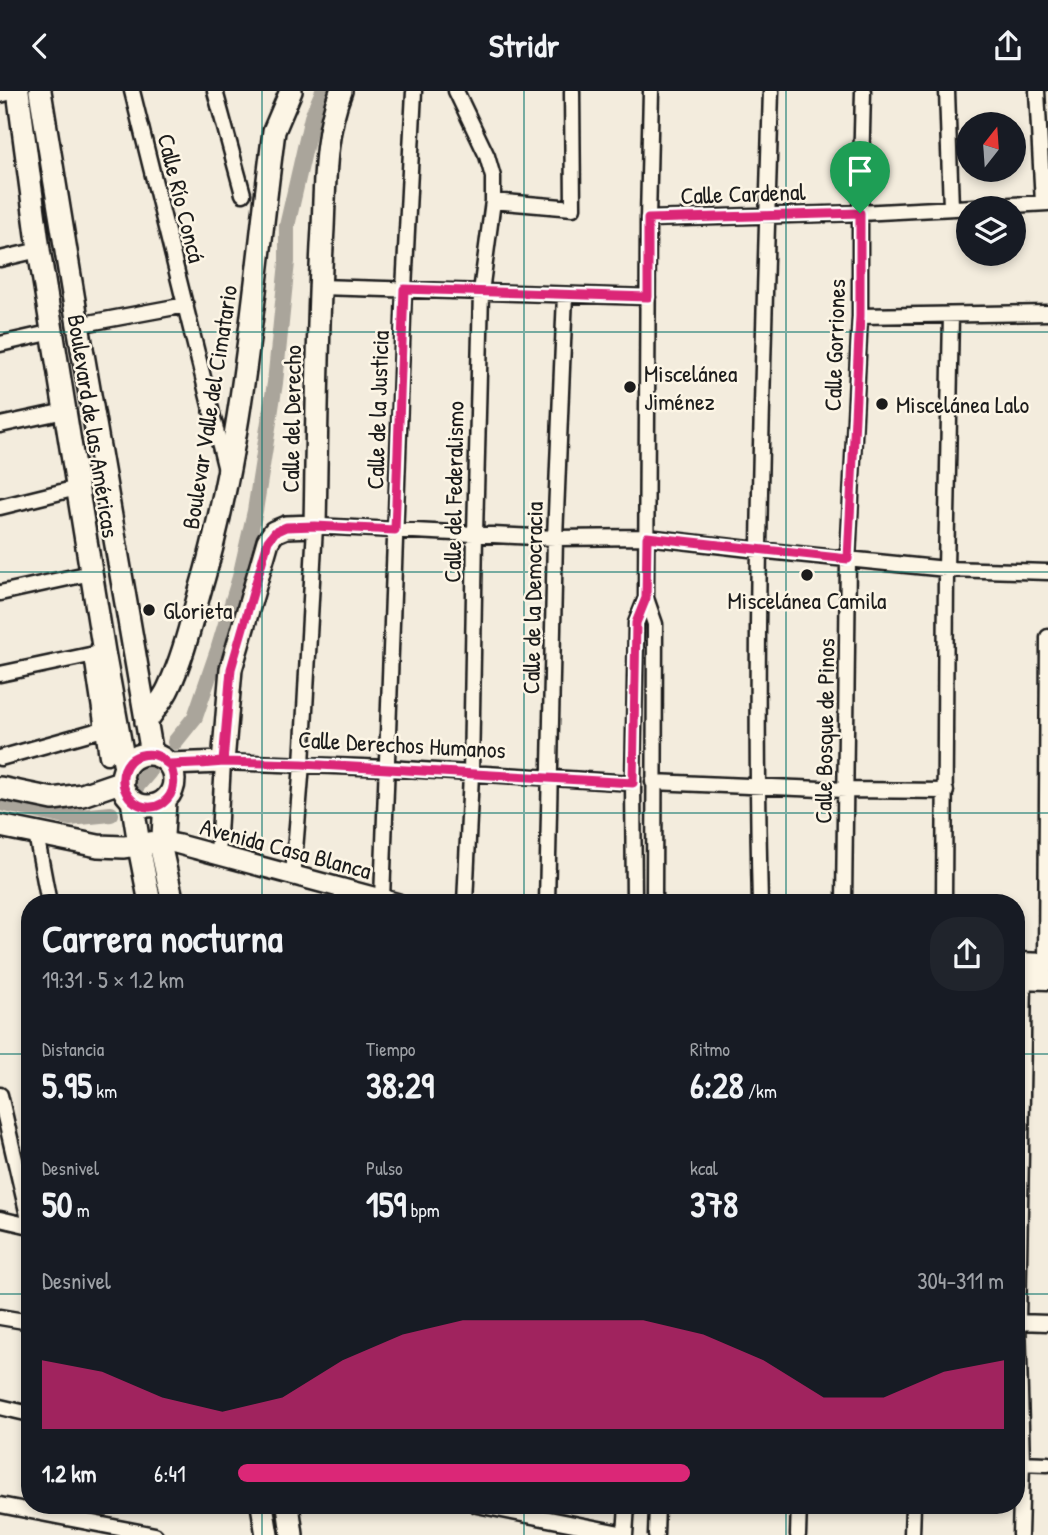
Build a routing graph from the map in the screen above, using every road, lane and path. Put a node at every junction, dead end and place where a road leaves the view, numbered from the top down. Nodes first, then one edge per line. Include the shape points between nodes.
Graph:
1 (17, 91) edge
2 (40, 91) edge
3 (132, 91) edge
4 (215, 91) edge
5 (291, 91) edge
6 (341, 91) edge
7 (414, 91) edge
8 (456, 91) edge
9 (572, 91) edge
10 (652, 91) edge
11 (771, 91) edge
12 (863, 91) edge
13 (947, 91) edge
14 (1037, 91) edge
15 (0, 95) edge
16 (243, 194) dead end
17 (493, 201) junction
18 (1045, 203) edge
19 (951, 208) junction
20 (860, 213) junction
21 (768, 215) junction
22 (648, 219) junction
23 (39, 250) junction
24 (0, 259) edge
25 (319, 287) junction
26 (404, 289) junction
27 (481, 292) junction
28 (565, 295) junction
29 (648, 297) junction
30 (186, 305) junction
31 (1048, 313) edge
32 (951, 315) junction
33 (860, 316) junction
34 (78, 325) junction
35 (53, 332) junction
36 (0, 344) edge
37 (65, 411) junction
38 (0, 425) edge
39 (228, 480) junction
40 (77, 488) junction
41 (0, 507) edge
42 (315, 526) junction
43 (395, 530) junction
44 (475, 534) junction
45 (647, 537) junction
46 (555, 538) junction
47 (758, 550) junction
48 (848, 559) junction
49 (946, 569) junction
50 (1048, 572) edge
51 (91, 573) junction
52 (0, 593) edge
53 (646, 598) junction
54 (1048, 637) edge
55 (98, 654) junction
56 (0, 674) edge
57 (146, 722) junction
58 (103, 729) junction
59 (107, 756) dead end
60 (0, 758) edge
61 (160, 759) junction
62 (223, 762) junction
63 (302, 764) junction
64 (388, 768) junction
65 (471, 774) junction
66 (550, 777) junction
67 (653, 782) junction
68 (127, 783) junction
69 (633, 783) junction
70 (757, 787) junction
71 (0, 788) edge
72 (846, 790) junction
73 (946, 791) junction
74 (165, 801) junction
75 (0, 826) edge
76 (36, 834) junction
77 (162, 841) junction
78 (139, 846) junction
79 (218, 855) junction
80 (293, 875) junction
81 (47, 894) edge
82 (148, 894) edge
83 (171, 894) edge
84 (343, 894) edge
85 (390, 894) edge
86 (465, 894) edge
87 (547, 894) edge
88 (634, 894) edge
89 (654, 894) edge
90 (760, 894) edge
91 (844, 894) edge
92 (944, 894) edge
93 (1047, 968) edge
94 (1025, 973) edge
95 (0, 1095) edge
96 (21, 1186) edge
97 (0, 1219) edge
98 (21, 1223) edge
99 (0, 1317) edge
100 (21, 1320) edge
101 (1025, 1322) edge
102 (1048, 1322) edge
103 (0, 1407) edge
104 (21, 1411) edge
105 (1025, 1463) edge
106 (1048, 1464) edge
107 (0, 1505) edge
108 (21, 1509) edge
109 (46, 1514) edge
110 (264, 1514) edge
111 (289, 1514) edge
112 (523, 1514) edge
113 (626, 1514) edge
114 (657, 1514) edge
115 (799, 1514) edge
116 (913, 1514) edge
117 (1020, 1514) edge
118 (625, 1534) edge
119 (155, 1535) edge
120 (267, 1535) edge
121 (292, 1535) edge
122 (656, 1535) edge
123 (798, 1535) edge
124 (912, 1535) edge
125 (1020, 1535) edge

1 - 15 street
1 - 23 main road, Boulevard de las Américas
2 - 34 main road, Boulevard de las Américas
3 - 30 street, Calle Río Concá
4 - 16 street
5 - 39 main road, Boulevar Valle del Cimatario via 274,131
6 - 25 main road, Calle del Derecho via 329,136
7 - 26 street, Calle de la Justicia
8 - 17 street, Calle del Federalismo via 487,156
9 - 17 street via 573,208
10 - 22 street
11 - 21 street
12 - 20 street, Calle Gorriones
13 - 19 street
14 - 18 street
17 - 27 street, Calle del Federalismo
18 - 19 street, Calle Cardenal
19 - 20 street, Calle Cardenal
20 - 21 street, Calle Cardenal
20 - 33 street, Calle Gorriones
21 - 22 street, Calle Cardenal
21 - 47 street
22 - 29 street
23 - 24 street
23 - 35 main road, Boulevard de las Américas
25 - 26 street
25 - 42 main road, Calle del Derecho
26 - 27 street
26 - 43 street, Calle de la Justicia
27 - 28 street
27 - 44 street, Calle del Federalismo
28 - 29 street
28 - 46 street, Calle de la Democracia
29 - 45 street
30 - 34 street
30 - 39 street, Calle Río Concá
31 - 32 street
32 - 33 street
32 - 49 street
33 - 48 street, Calle Gorriones
34 - 57 main road, Boulevard de las Américas
35 - 36 street
35 - 37 main road, Boulevard de las Américas
37 - 38 street
37 - 40 main road, Boulevard de las Américas
39 - 57 main road, Boulevar Valle del Cimatario via 186,641 169,688
40 - 41 street
40 - 51 main road, Boulevard de las Américas
42 - 43 street
42 - 62 main road via 286,527 268,541 231,669
42 - 63 street, Calle del Derecho
43 - 44 street
43 - 64 street, Calle de la Justicia
44 - 46 street
44 - 65 street, Calle del Federalismo
45 - 46 street
45 - 47 street
45 - 53 street
46 - 66 street, Calle de la Democracia
47 - 48 street
47 - 70 street
48 - 49 street
48 - 72 street, Calle Bosque de Pinos
49 - 50 street
49 - 73 street
51 - 52 street
51 - 55 main road, Boulevard de las Américas
53 - 67 street via 654,624
53 - 69 street via 636,623
54 - 93 street
55 - 56 street
55 - 58 street, Boulevard de las Américas
55 - 68 main road, Boulevard de las Américas
57 - 61 main road, Boulevard de las Américas
58 - 59 street, Boulevard de las Américas
58 - 60 street
61 - 62 main road, Calle Derechos Humanos
61 - 68 main road via 135,757
61 - 74 main road via 174,777
62 - 63 street, Calle Derechos Humanos
62 - 79 street
63 - 64 street, Calle Derechos Humanos
63 - 80 street, Calle del Derecho
64 - 65 street, Calle Derechos Humanos
64 - 85 street, Calle de la Justicia
65 - 66 street, Calle Derechos Humanos
65 - 86 street, Calle del Federalismo
66 - 69 street, Calle Derechos Humanos
66 - 87 street, Calle de la Democracia
67 - 70 street
67 - 89 street
68 - 71 main road via 53,799
68 - 74 main road via 142,806
68 - 78 main road, Boulevard de las Américas
69 - 88 street
70 - 72 street
70 - 90 street
72 - 73 street
72 - 91 street, Calle Bosque de Pinos
73 - 92 street
74 - 77 main road
75 - 76 main road
76 - 78 main road via 98,846
76 - 81 street
77 - 78 main road
77 - 79 street, Avenida Casa Blanca
77 - 83 main road
78 - 82 main road, Boulevard de las Américas
79 - 80 street, Avenida Casa Blanca
80 - 84 street, Avenida Casa Blanca
93 - 94 street
95 - 96 street
97 - 98 street
99 - 100 street
101 - 102 street
103 - 104 street
105 - 106 street
107 - 108 street
109 - 119 street
110 - 120 main road
111 - 121 main road
112 - 118 street
113 - 118 street
114 - 122 street
115 - 123 street
116 - 124 street
117 - 125 street

